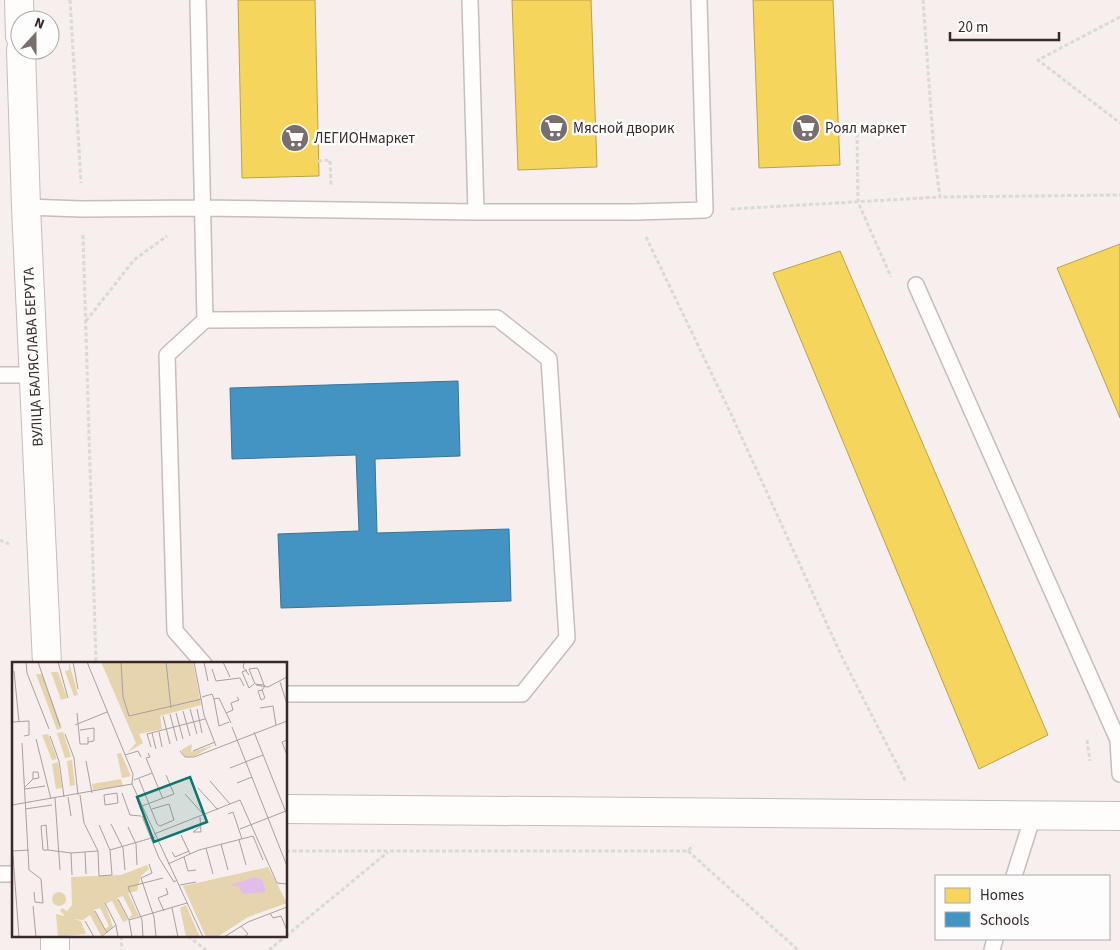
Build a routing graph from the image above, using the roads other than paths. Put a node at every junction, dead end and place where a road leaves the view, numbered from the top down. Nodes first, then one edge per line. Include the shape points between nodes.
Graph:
1 (198, 0) edge
2 (470, 0) edge
3 (699, 0) edge
4 (20, 60) edge
5 (26, 207) junction
6 (203, 208) junction
7 (476, 212) junction
8 (916, 285) dead end
9 (206, 320) junction
10 (0, 375) edge
11 (34, 375) junction
12 (47, 662) edge
13 (202, 662) edge
14 (288, 694) edge
15 (1120, 774) edge
16 (288, 810) edge
17 (1033, 816) junction
18 (1120, 816) edge
19 (1014, 875) edge

1 - 6 lane
2 - 7 lane
3 - 7 lane via 706,210
4 - 5 street, ВУЛІЦА БАЛЯСЛАВА БЕРУТА
5 - 6 lane
5 - 11 street, ВУЛІЦА БАЛЯСЛАВА БЕРУТА
6 - 7 lane
6 - 9 lane
8 - 15 lane via 1118,740
9 - 13 lane via 168,355 175,631
9 - 14 lane via 497,318 549,359 567,638 522,694
10 - 11 lane
11 - 12 street, ВУЛІЦА БАЛЯСЛАВА БЕРУТА
16 - 17 street
17 - 18 street
17 - 19 lane

